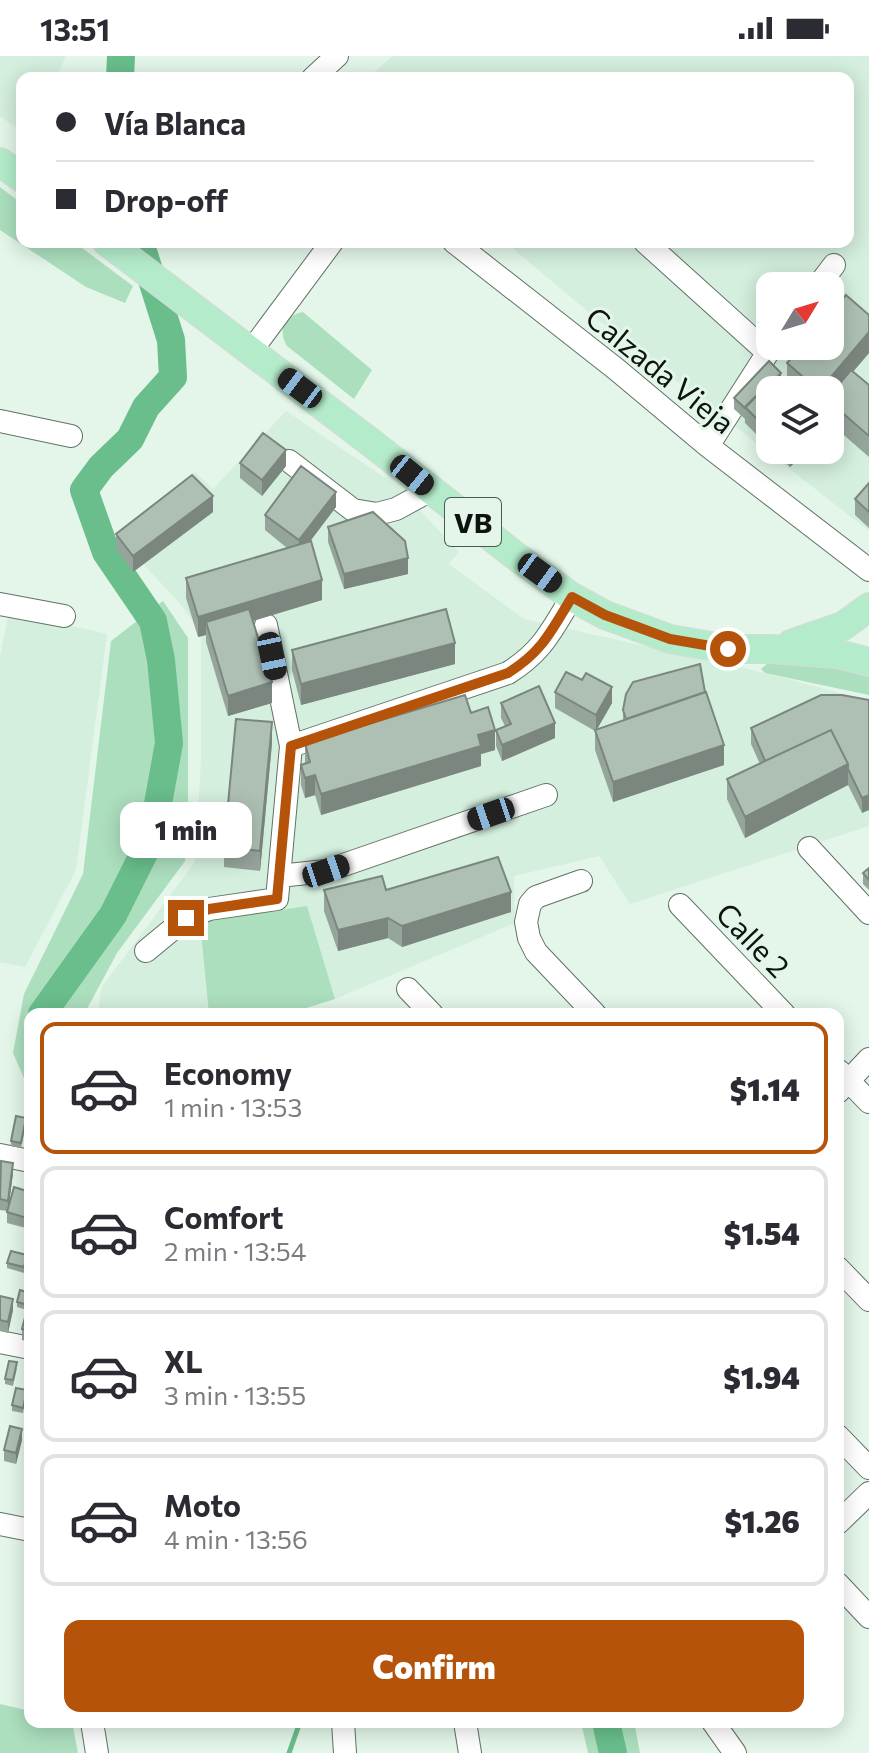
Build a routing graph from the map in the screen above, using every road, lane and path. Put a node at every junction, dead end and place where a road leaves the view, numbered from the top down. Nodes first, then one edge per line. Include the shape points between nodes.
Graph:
1 (337, 56) edge
2 (320, 72) edge
3 (115, 248) edge
4 (328, 248) edge
5 (462, 248) edge
6 (652, 248) edge
7 (834, 265) dead end
8 (829, 272) edge
9 (756, 338) edge
10 (251, 351) junction
11 (762, 360) edge
12 (0, 421) edge
13 (71, 436) dead end
14 (708, 446) junction
15 (289, 461) edge
16 (431, 490) junction
17 (869, 570) edge
18 (572, 597) junction
19 (0, 604) edge
20 (866, 609) edge
21 (64, 616) dead end
22 (266, 625) dead end
23 (770, 649) junction
24 (869, 662) edge
25 (291, 746) junction
26 (546, 795) dead end
27 (809, 848) dead end
28 (279, 876) junction
29 (581, 881) dead end
30 (680, 905) dead end
31 (869, 913) edge
32 (146, 951) dead end
33 (408, 989) dead end
34 (426, 1008) edge
35 (589, 1008) edge
36 (778, 1008) edge
37 (869, 1059) edge
38 (844, 1079) edge
39 (844, 1083) edge
40 (869, 1102) edge
41 (0, 1155) edge
42 (24, 1160) edge
43 (844, 1274) edge
44 (869, 1300) edge
45 (0, 1342) edge
46 (24, 1347) edge
47 (844, 1442) edge
48 (869, 1468) edge
49 (869, 1493) edge
50 (844, 1517) edge
51 (0, 1524) edge
52 (24, 1529) edge
53 (844, 1590) edge
54 (869, 1617) edge
55 (93, 1728) edge
56 (343, 1728) edge
57 (466, 1728) edge
58 (717, 1728) edge
59 (97, 1753) edge
60 (345, 1753) edge
61 (470, 1753) edge
62 (735, 1753) edge

1 - 2 street
3 - 10 main road, VB
4 - 10 street
5 - 14 street, Calzada Vieja
6 - 9 street
7 - 8 street
10 - 16 main road, VB
11 - 14 street
12 - 13 street
14 - 17 street, Calzada Vieja
15 - 16 street via 353,510 377,514
16 - 18 main road, VB
18 - 23 main road, VB via 670,639 728,649
18 - 25 street via 542,646 508,673
19 - 21 street
20 - 23 main road, VB via 831,632
20 - 24 main road, VB via 853,635
22 - 25 street
23 - 24 main road, VB
25 - 28 street
26 - 28 street via 326,871
27 - 31 street
28 - 32 street via 277,899 209,909 186,918
29 - 35 street via 536,897 526,922 536,952
30 - 36 street, Calle 2
33 - 34 street
37 - 38 street
39 - 40 street
41 - 42 street
43 - 44 street
45 - 46 street
47 - 48 street
49 - 50 street
51 - 52 street
53 - 54 street
55 - 59 street
56 - 60 street
57 - 61 street
58 - 62 street

